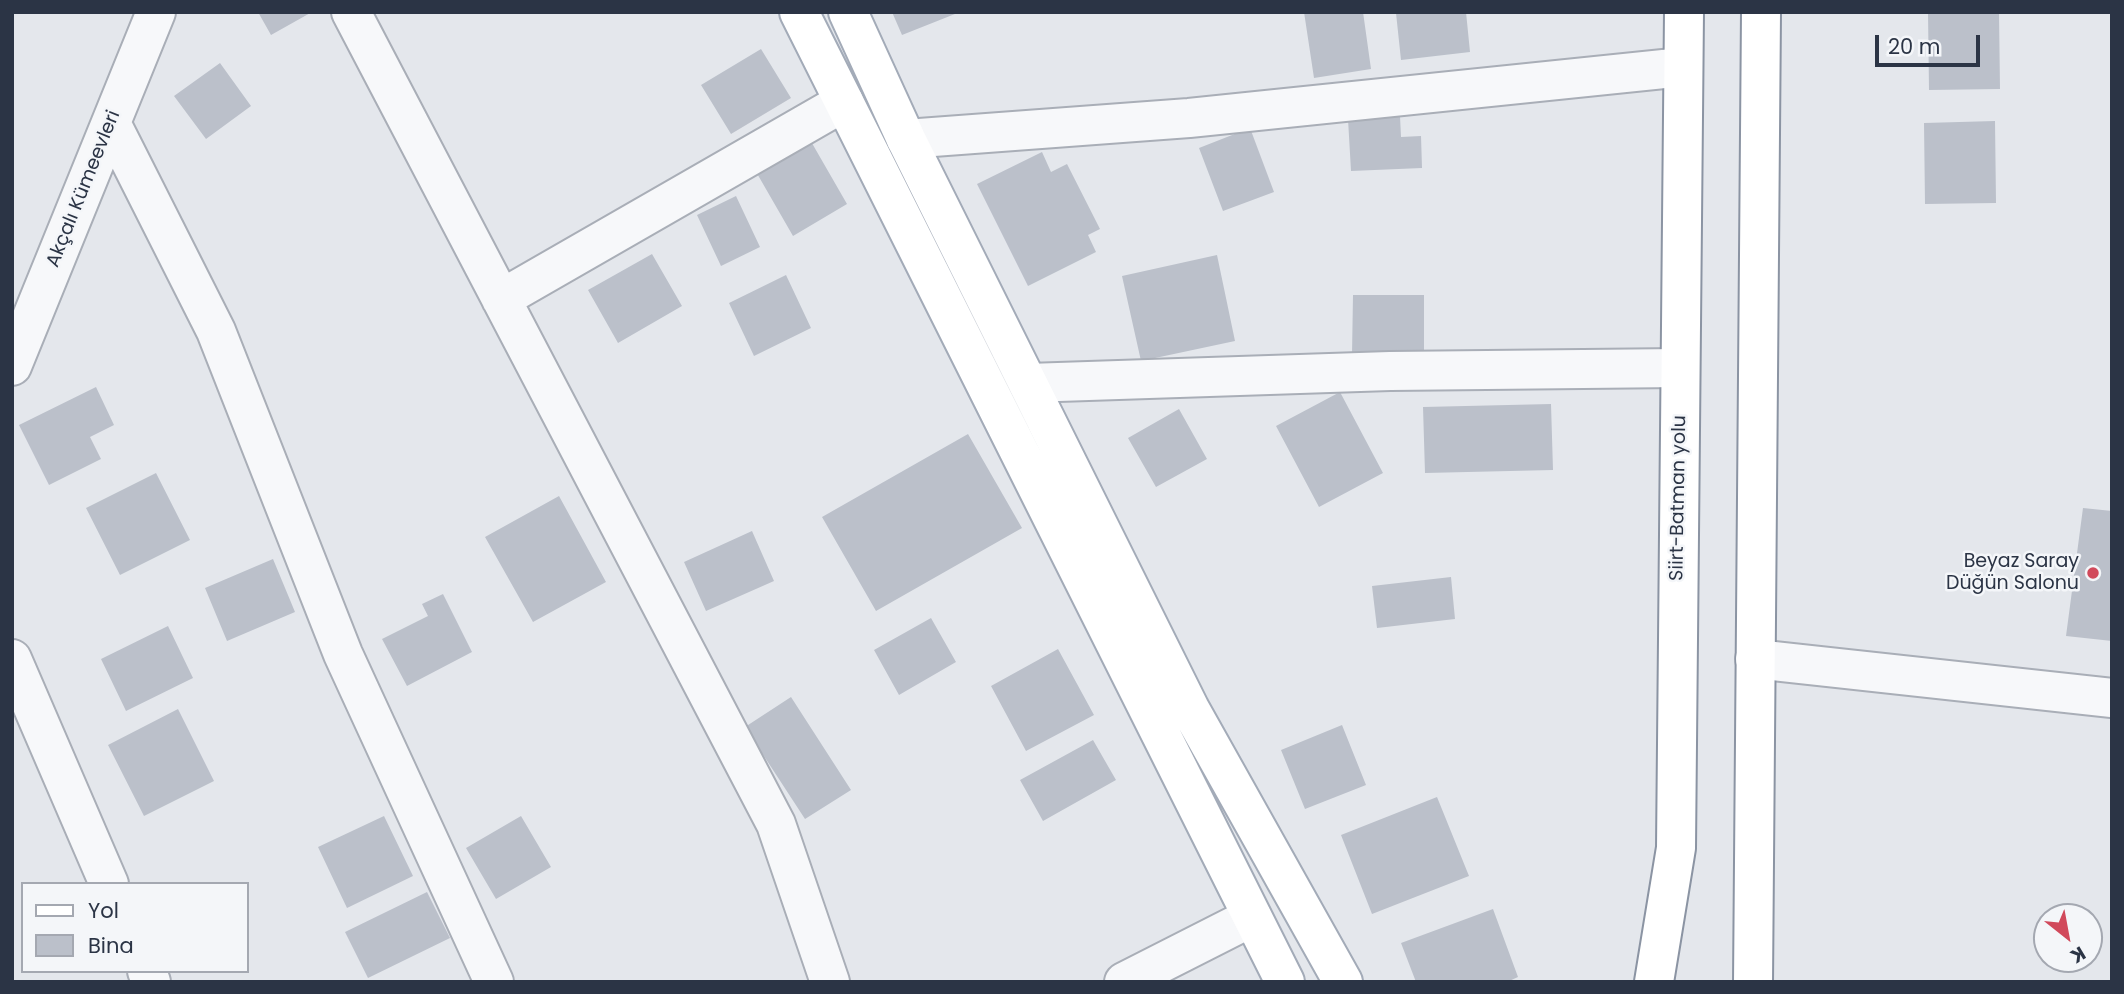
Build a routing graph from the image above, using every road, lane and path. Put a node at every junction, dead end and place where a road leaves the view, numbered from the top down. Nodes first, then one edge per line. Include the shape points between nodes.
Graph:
1 (156, 12) edge
2 (351, 12) edge
3 (799, 12) edge
4 (848, 12) edge
5 (1684, 12) edge
6 (1761, 12) edge
7 (1683, 67) junction
8 (844, 102) junction
9 (111, 124) junction
10 (906, 139) junction
11 (501, 299) junction
12 (12, 366) edge
13 (1680, 368) junction
14 (1028, 383) junction
15 (12, 659) edge
16 (1755, 659) junction
17 (2112, 698) edge
18 (108, 882) edge
19 (1252, 917) junction
20 (494, 982) edge
21 (830, 982) edge
22 (1124, 982) edge
23 (1285, 982) edge
24 (1343, 982) edge
25 (1654, 982) edge
26 (1753, 982) edge

1 - 9 street, Akçalı Kümeevleri
2 - 11 street
3 - 8 main road
4 - 10 main road
5 - 7 main road, Siirt-Batman yolu
6 - 16 main road
7 - 10 street via 1189,118
7 - 13 main road, Siirt-Batman yolu
8 - 11 street
8 - 19 main road
9 - 12 street, Akçalı Kümeevleri
9 - 20 street via 216,331 343,654
10 - 14 main road
11 - 21 street via 776,824
13 - 14 street via 1390,371
13 - 25 main road, Siirt-Batman yolu via 1676,848
14 - 24 main road via 1189,709
15 - 18 street
16 - 17 street
16 - 26 main road
19 - 22 street
19 - 23 main road

